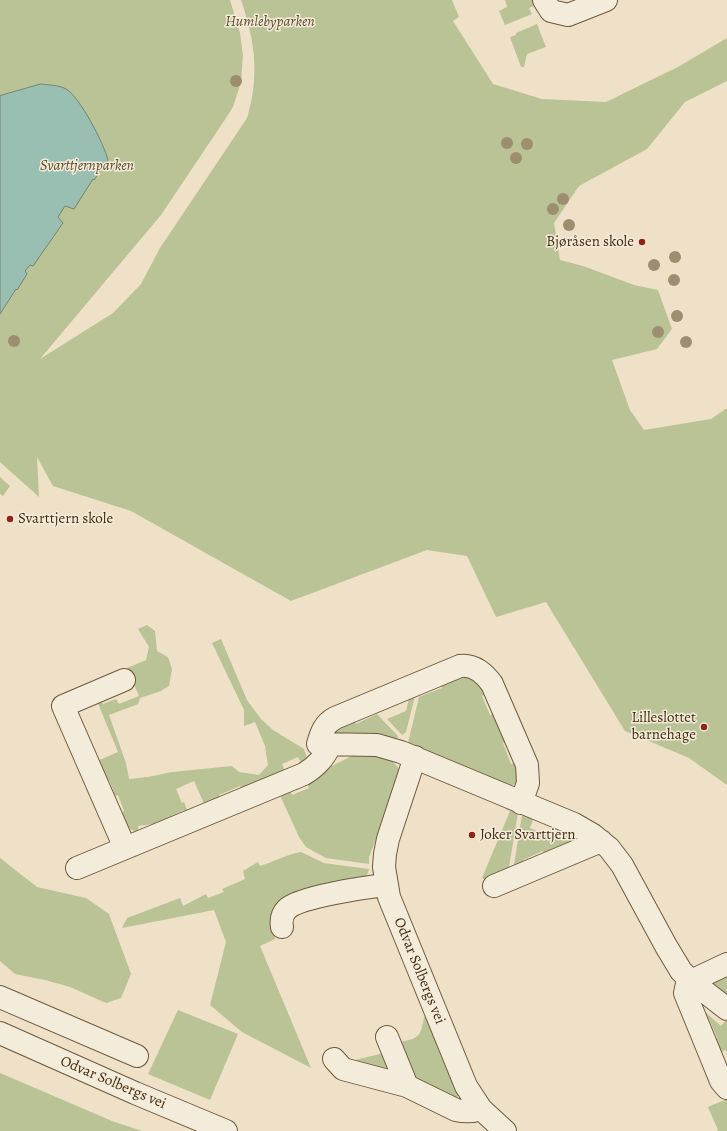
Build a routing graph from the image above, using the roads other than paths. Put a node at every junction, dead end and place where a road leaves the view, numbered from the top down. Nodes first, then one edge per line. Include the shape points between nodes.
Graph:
1 (544, 0) edge
2 (606, 0) edge
3 (124, 680) dead end
4 (331, 744) junction
5 (415, 757) junction
6 (522, 803) junction
7 (601, 841) junction
8 (125, 848) junction
9 (77, 868) dead end
10 (386, 884) junction
11 (494, 886) dead end
12 (282, 927) dead end
13 (727, 964) edge
14 (691, 981) junction
15 (0, 997) edge
16 (727, 1009) edge
17 (0, 1033) edge
18 (387, 1037) dead end
19 (137, 1056) dead end
20 (334, 1059) dead end
21 (407, 1086) junction
22 (727, 1088) edge
23 (481, 1109) junction
24 (226, 1131) edge
25 (505, 1131) edge

1 - 2 street via 551,11 568,15
3 - 8 street via 63,706
4 - 5 street via 377,745
4 - 6 street via 318,744 330,720 466,665 483,673 492,684 527,765 528,783
4 - 8 street via 318,764 304,774
5 - 6 street
5 - 10 street, Odvar Solbergs vei via 388,839 384,867
6 - 7 street via 574,824
7 - 11 street
7 - 14 street via 622,865 674,961
8 - 9 street
10 - 12 street via 296,903 286,910
10 - 23 street, Odvar Solbergs vei via 459,1070
13 - 14 street
14 - 16 street
14 - 22 street via 686,988 686,997 721,1080
15 - 19 street
17 - 24 street, Odvar Solbergs vei
18 - 21 street
20 - 21 street via 343,1069
21 - 23 street via 456,1110 473,1112
23 - 25 street, Odvar Solbergs vei

